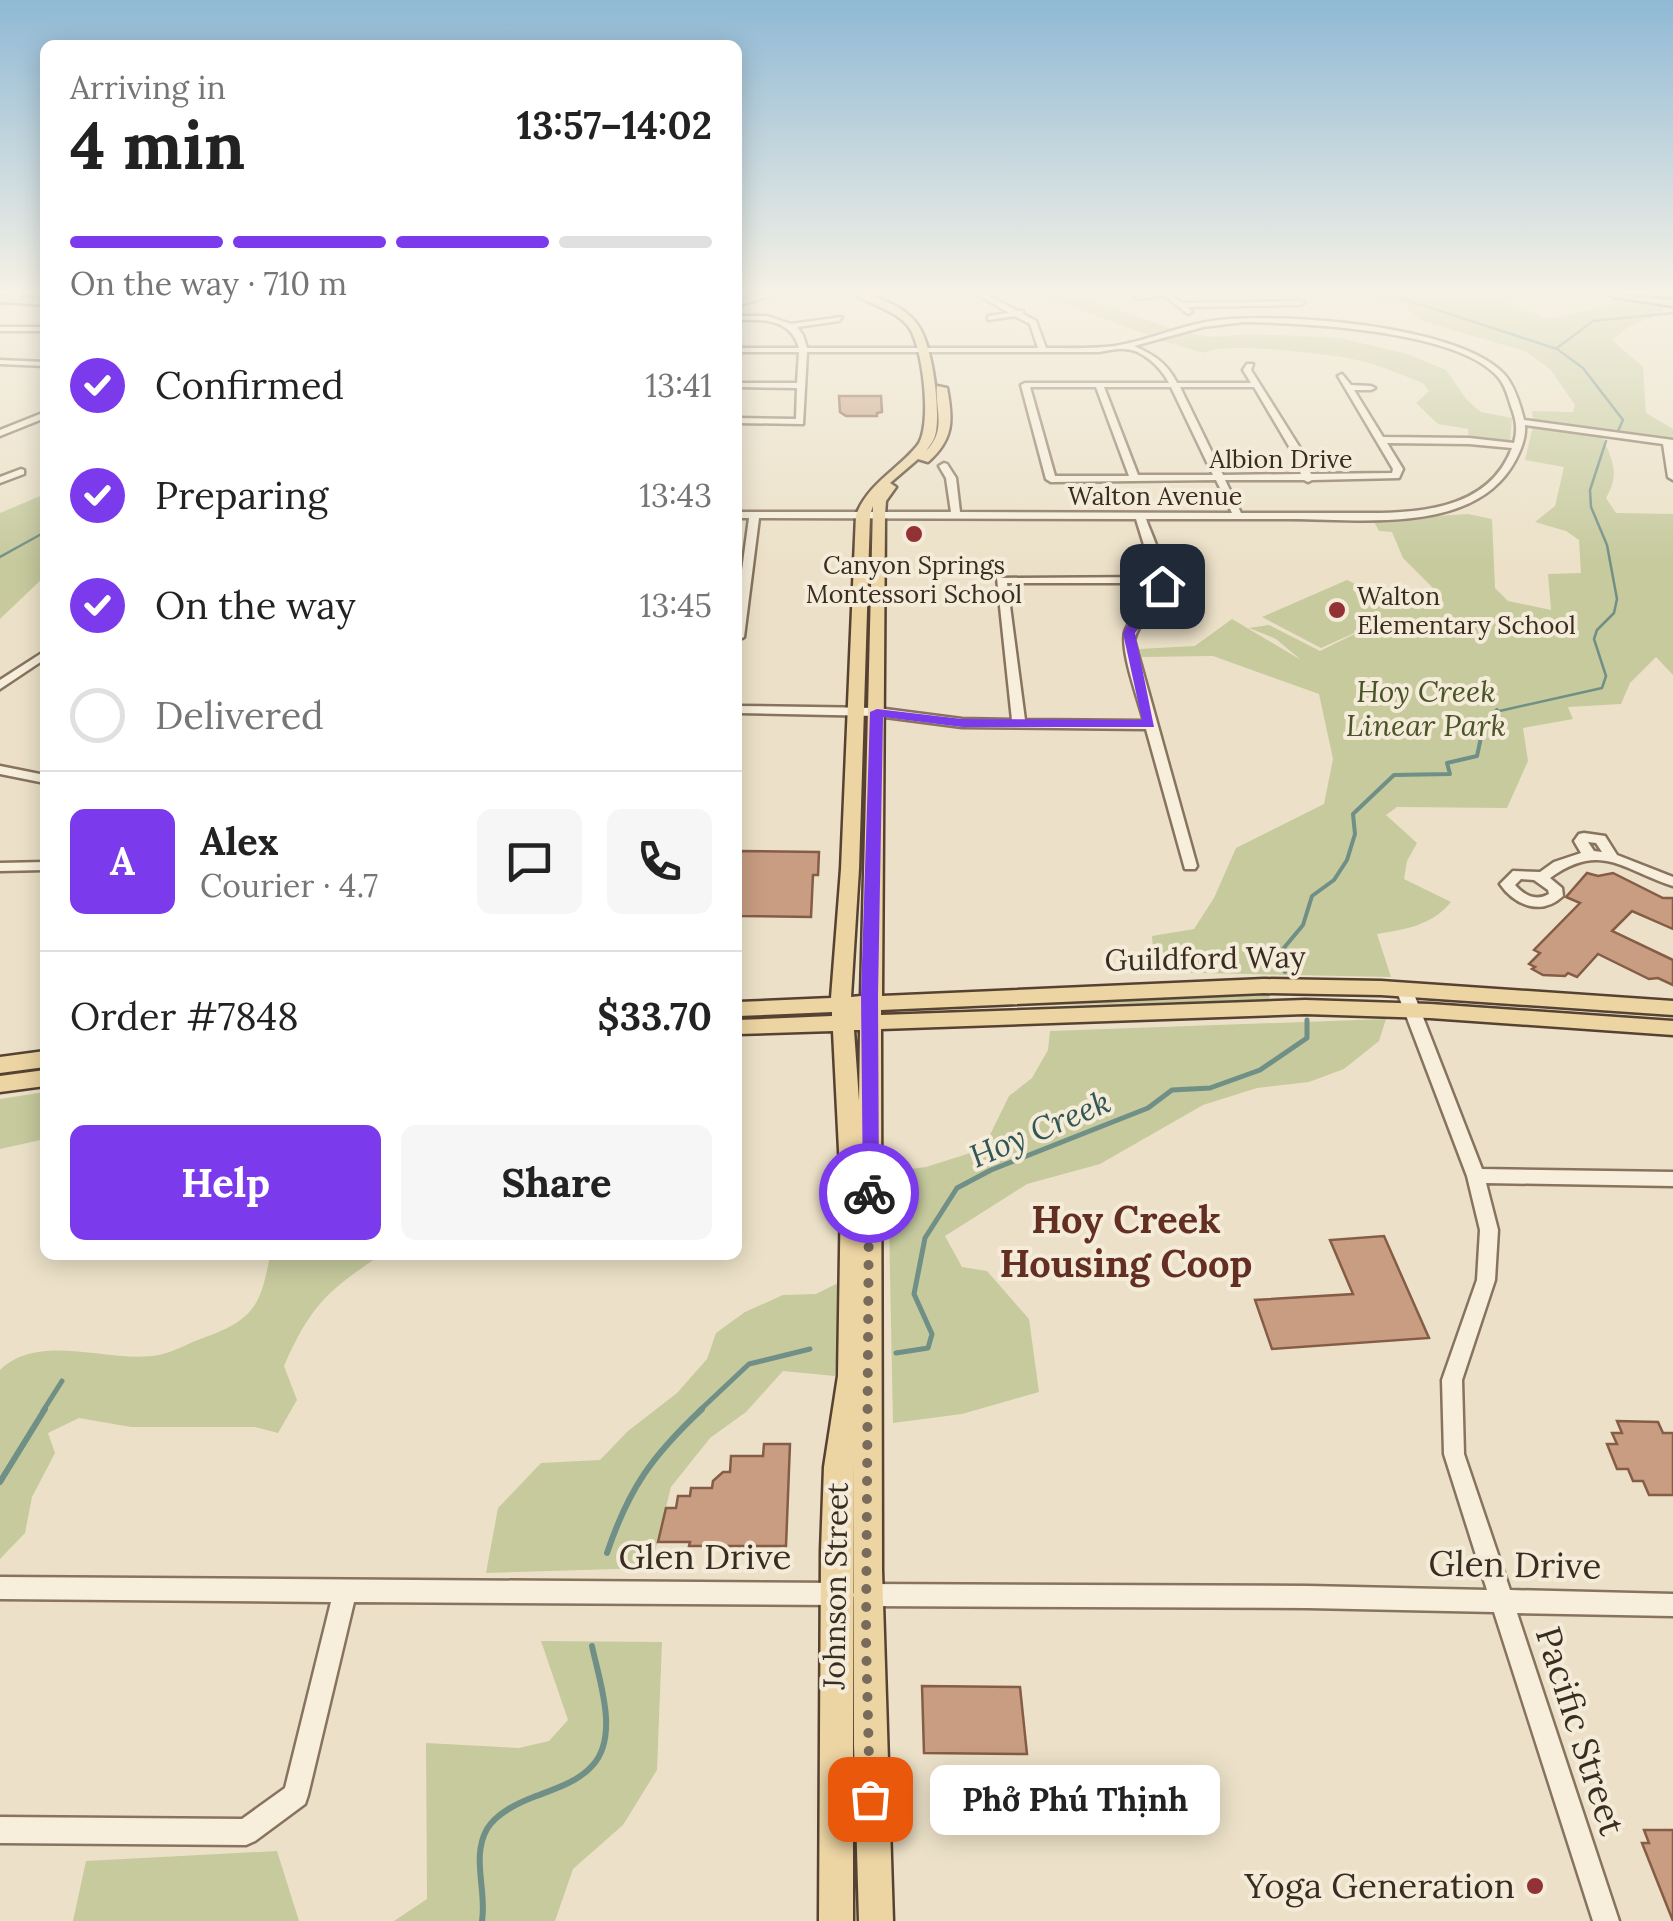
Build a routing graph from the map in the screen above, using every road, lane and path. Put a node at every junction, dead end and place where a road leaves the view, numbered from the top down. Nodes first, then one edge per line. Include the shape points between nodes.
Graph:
1 (930, 384) edge
2 (1346, 384) edge
3 (1505, 384) edge
4 (1099, 385) junction
5 (1174, 385) junction
6 (1257, 385) joint
7 (742, 386) edge
8 (801, 386) joint
9 (1349, 388) junction
10 (1371, 388) dead end
11 (40, 417) edge
12 (742, 422) edge
13 (1520, 422) junction
14 (2, 431) edge
15 (1381, 440) junction
16 (1670, 443) edge
17 (1517, 446) junction
18 (944, 466) dead end
19 (21, 472) dead end
20 (1673, 477) edge
21 (1135, 479) junction
22 (1220, 479) junction
23 (1308, 479) junction
24 (0, 480) edge
25 (742, 515) edge
26 (754, 515) junction
27 (870, 515) junction
28 (956, 516) junction
29 (1140, 516) junction
30 (1238, 516) junction
31 (742, 572) edge
32 (1160, 580) junction
33 (40, 657) edge
34 (0, 685) edge
35 (742, 710) edge
36 (867, 712) junction
37 (1019, 724) junction
38 (1150, 724) junction
39 (0, 770) edge
40 (40, 778) edge
41 (40, 866) edge
42 (1190, 866) dead end
43 (0, 868) edge
44 (1542, 877) dead end
45 (1673, 882) edge
46 (1407, 999) junction
47 (1673, 1008) edge
48 (742, 1009) edge
49 (856, 1013) junction
50 (742, 1027) edge
51 (1673, 1028) edge
52 (40, 1060) edge
53 (0, 1064) edge
54 (40, 1079) edge
55 (0, 1084) edge
56 (1476, 1176) junction
57 (1673, 1179) edge
58 (0, 1588) edge
59 (345, 1590) junction
60 (851, 1595) junction
61 (1500, 1600) junction
62 (1665, 1601) edge
63 (0, 1830) edge
64 (836, 1921) edge
65 (876, 1921) edge
66 (1606, 1921) edge

1 - 27 main road via 932,433 866,501
2 - 9 street, Albion Drive
3 - 13 street
4 - 5 street
4 - 21 street
4 - 21 street, Albion Drive via 1025,385 1050,479
5 - 6 street
5 - 22 street
6 - 23 street
7 - 8 street
8 - 12 street via 800,422
9 - 10 street
9 - 15 street, Albion Drive
11 - 14 street
13 - 16 street
13 - 17 street, Walton Avenue
15 - 17 street
15 - 23 street, Albion Drive via 1396,476
16 - 20 street
17 - 30 street, Walton Avenue via 1478,499 1444,512
18 - 28 street
19 - 24 street
21 - 22 street, Albion Drive
22 - 23 street, Albion Drive
22 - 30 street
25 - 26 street, Walton Avenue
26 - 27 street, Walton Avenue
26 - 31 street
27 - 28 street, Walton Avenue
27 - 36 main road, Johnson Street
28 - 29 street, Walton Avenue
29 - 30 street, Walton Avenue
29 - 32 street
32 - 37 street via 1001,580
32 - 38 street via 1157,598 1129,633
33 - 34 street
35 - 36 street
36 - 37 street
36 - 49 main road, Johnson Street
36 - 49 main road, Johnson Street
37 - 38 street
38 - 42 street
39 - 40 street
41 - 43 street
44 - 45 street via 1567,858 1590,856 1612,857
46 - 47 main road, Guildford Way
46 - 49 main road, Guildford Way
46 - 51 main road, Guildford Way
46 - 56 street, Pacific Street
48 - 49 main road, Guildford Way
49 - 50 main road, Guildford Way
49 - 60 main road, Johnson Street
52 - 53 main road
54 - 55 main road
56 - 57 street
56 - 61 street, Pacific Street via 1488,1216 1490,1258 1453,1374 1450,1427 1462,1487
58 - 59 street, Glen Drive
59 - 60 street, Glen Drive
59 - 63 street via 296,1795 246,1832
60 - 61 street, Glen Drive
60 - 64 main road, Johnson Street
60 - 65 main road, Johnson Street via 868,1746
61 - 62 street, Glen Drive
61 - 66 street, Pacific Street

